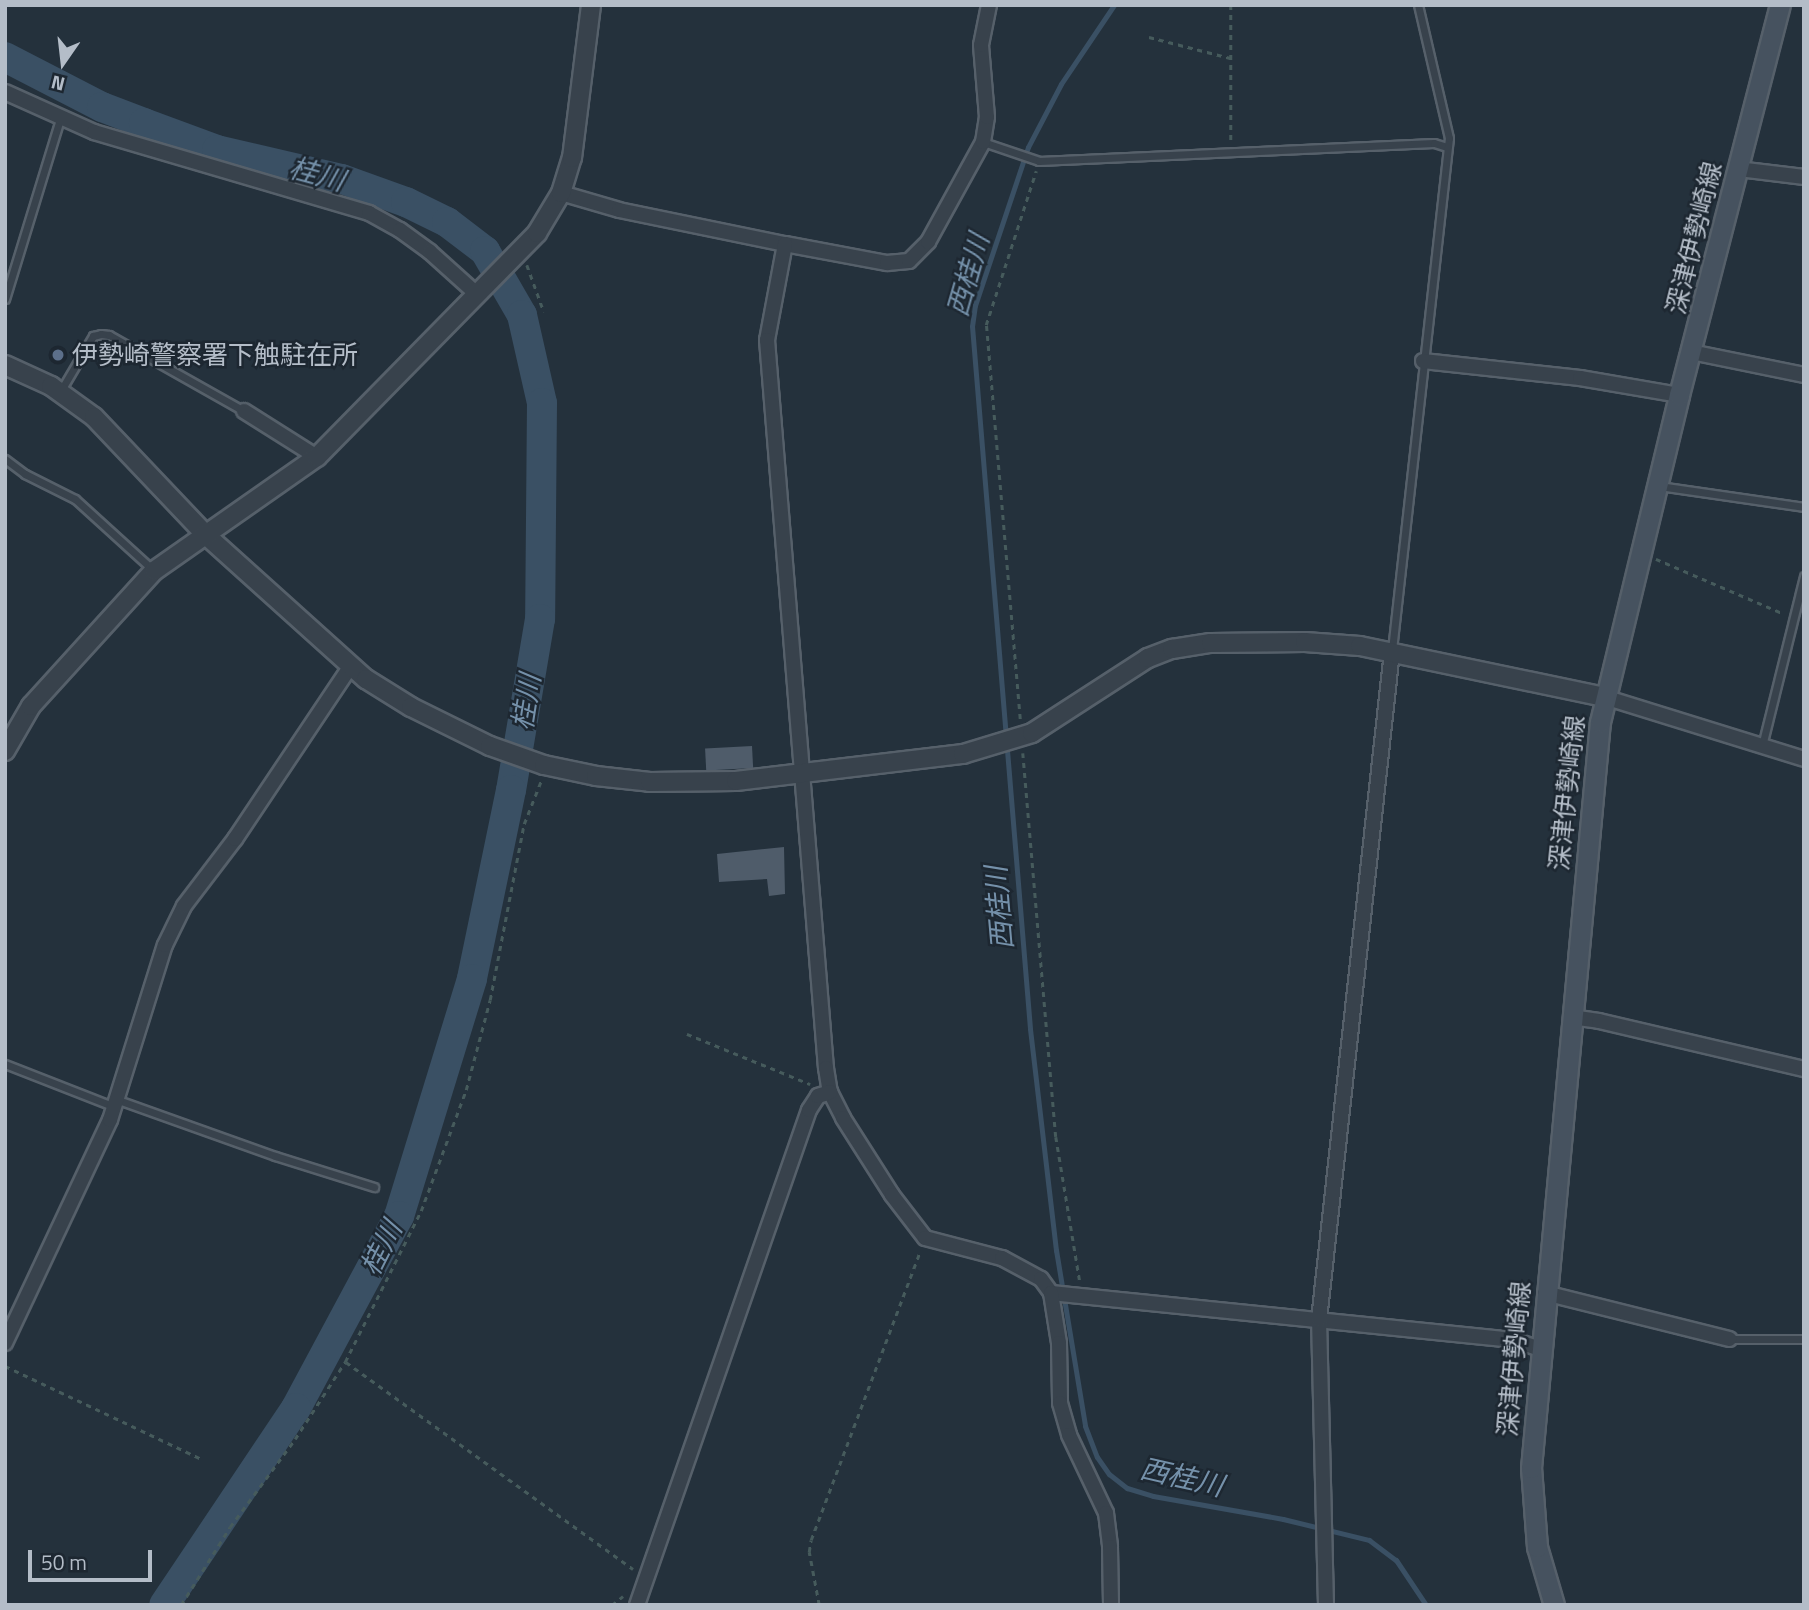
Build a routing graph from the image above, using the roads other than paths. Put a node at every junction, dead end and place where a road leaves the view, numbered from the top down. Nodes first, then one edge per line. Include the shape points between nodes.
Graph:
1 (591, 5) edge
2 (989, 5) edge
3 (1418, 5) edge
4 (1780, 5) edge
5 (5, 92) edge
6 (60, 119) junction
7 (983, 142) junction
8 (1447, 147) junction
9 (1738, 169) junction
10 (1804, 177) edge
11 (561, 193) junction
12 (785, 244) junction
13 (480, 292) junction
14 (5, 299) edge
15 (1691, 352) junction
16 (1423, 361) junction
17 (5, 365) edge
18 (1804, 375) edge
19 (60, 392) junction
20 (1679, 395) junction
21 (244, 411) joint
22 (317, 457) junction
23 (5, 459) edge
24 (1657, 486) junction
25 (1804, 507) edge
26 (207, 536) junction
27 (154, 571) junction
28 (1804, 576) edge
29 (1798, 614) edge
30 (1392, 651) junction
31 (351, 666) junction
32 (1604, 696) junction
33 (1762, 746) junction
34 (5, 751) edge
35 (1804, 759) edge
36 (804, 774) junction
37 (1571, 1017) junction
38 (5, 1064) edge
39 (1804, 1069) edge
40 (831, 1092) junction
41 (116, 1103) junction
42 (374, 1187) dead end
43 (1054, 1293) junction
44 (1545, 1293) junction
45 (1319, 1320) junction
46 (1729, 1339) joint
47 (1804, 1339) edge
48 (5, 1343) edge
49 (1540, 1349) junction
50 (637, 1605) edge
51 (1111, 1605) edge
52 (1326, 1605) edge
53 (1554, 1605) edge

1 - 11 street via 576,141
2 - 7 street via 981,45 987,117
3 - 8 lane via 1448,125
4 - 9 main road, 深津伊勢崎線
5 - 6 street
6 - 13 street via 369,213 430,252
6 - 14 lane
7 - 8 lane via 1035,160 1434,143
7 - 12 street via 928,242 908,261 887,263
8 - 16 lane
9 - 10 street
9 - 15 main road, 深津伊勢崎線
11 - 12 street
11 - 13 street via 537,233
12 - 36 street via 767,340
13 - 22 street
15 - 18 street
15 - 20 main road, 深津伊勢崎線
16 - 20 street
16 - 30 lane
17 - 19 street
19 - 21 lane via 93,336 101,334
19 - 26 street via 94,417
20 - 24 main road, 深津伊勢崎線
21 - 22 street
22 - 26 street
23 - 27 lane via 75,499
24 - 25 lane
24 - 32 main road, 深津伊勢崎線
26 - 27 street
26 - 31 street
27 - 34 street via 31,706
28 - 29 lane
29 - 33 lane
30 - 32 street
30 - 36 street via 1278,641 1172,649 1132,667 1052,721 1012,741 940,758
30 - 45 street
31 - 36 street via 411,708 540,764 650,782
31 - 41 street via 235,839 184,906 165,945
32 - 33 street
32 - 37 main road, 深津伊勢崎線
33 - 35 street
36 - 40 street
37 - 39 street
37 - 44 main road, 深津伊勢崎線
38 - 41 lane
40 - 43 street via 892,1195 925,1238 1002,1258 1041,1279
40 - 50 street via 818,1096 809,1110
41 - 42 lane
41 - 48 street
43 - 45 street
43 - 51 street via 1060,1403 1069,1435 1106,1513
44 - 46 street
44 - 49 main road, 深津伊勢崎線
45 - 49 street via 1514,1340
45 - 52 street
46 - 47 lane
49 - 53 main road, 深津伊勢崎線 via 1531,1468 1537,1547

